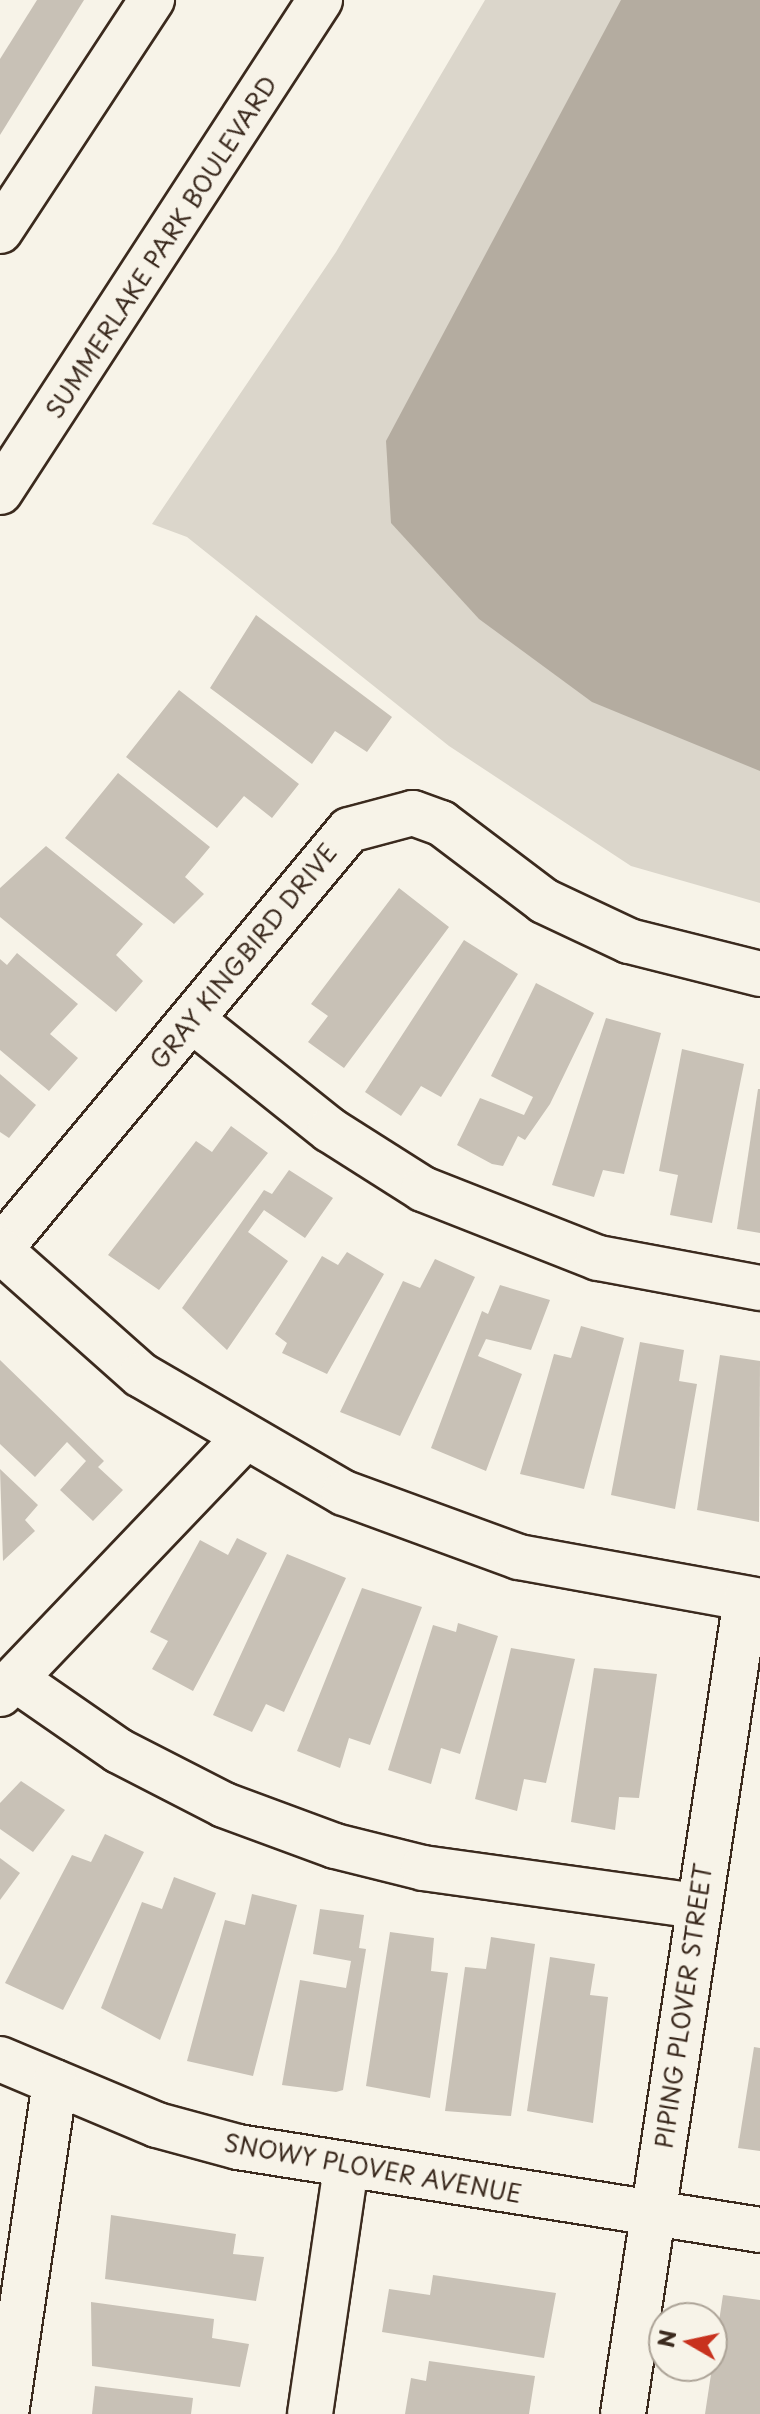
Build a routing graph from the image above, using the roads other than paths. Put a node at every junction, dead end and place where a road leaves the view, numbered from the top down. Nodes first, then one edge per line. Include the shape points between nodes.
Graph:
1 (152, 0) edge
2 (320, 0) edge
3 (0, 231) edge
4 (0, 492) edge
5 (760, 974) edge
6 (192, 1020) junction
7 (0, 1250) edge
8 (760, 1288) edge
9 (245, 1438) junction
10 (753, 1600) edge
11 (8, 1687) edge
12 (698, 1906) junction
13 (4, 2069) edge
14 (55, 2083) junction
15 (346, 2166) junction
16 (652, 2215) junction
17 (760, 2230) edge
18 (6, 2414) edge
19 (310, 2414) edge
20 (623, 2414) edge

1 - 3 street
2 - 4 street, SUMMERLAKE PARK BOULEVARD
5 - 6 street, GRAY KINGBIRD DRIVE via 629,941 544,901 441,823 413,813 349,830
6 - 7 street, GRAY KINGBIRD DRIVE
6 - 8 street via 330,1130 423,1189 598,1258
7 - 9 street via 141,1375
9 - 10 street via 344,1493 436,1531 604,1578
9 - 11 street
10 - 12 street, PIPING PLOVER STREET
11 - 12 street via 224,1805 335,1846 423,1868
12 - 16 street, PIPING PLOVER STREET
13 - 14 street, SNOWY PLOVER AVENUE
14 - 15 street, SNOWY PLOVER AVENUE via 157,2125
14 - 18 street
15 - 16 street, SNOWY PLOVER AVENUE
15 - 19 street
16 - 17 street, SNOWY PLOVER AVENUE
16 - 20 street, PIPING PLOVER STREET

